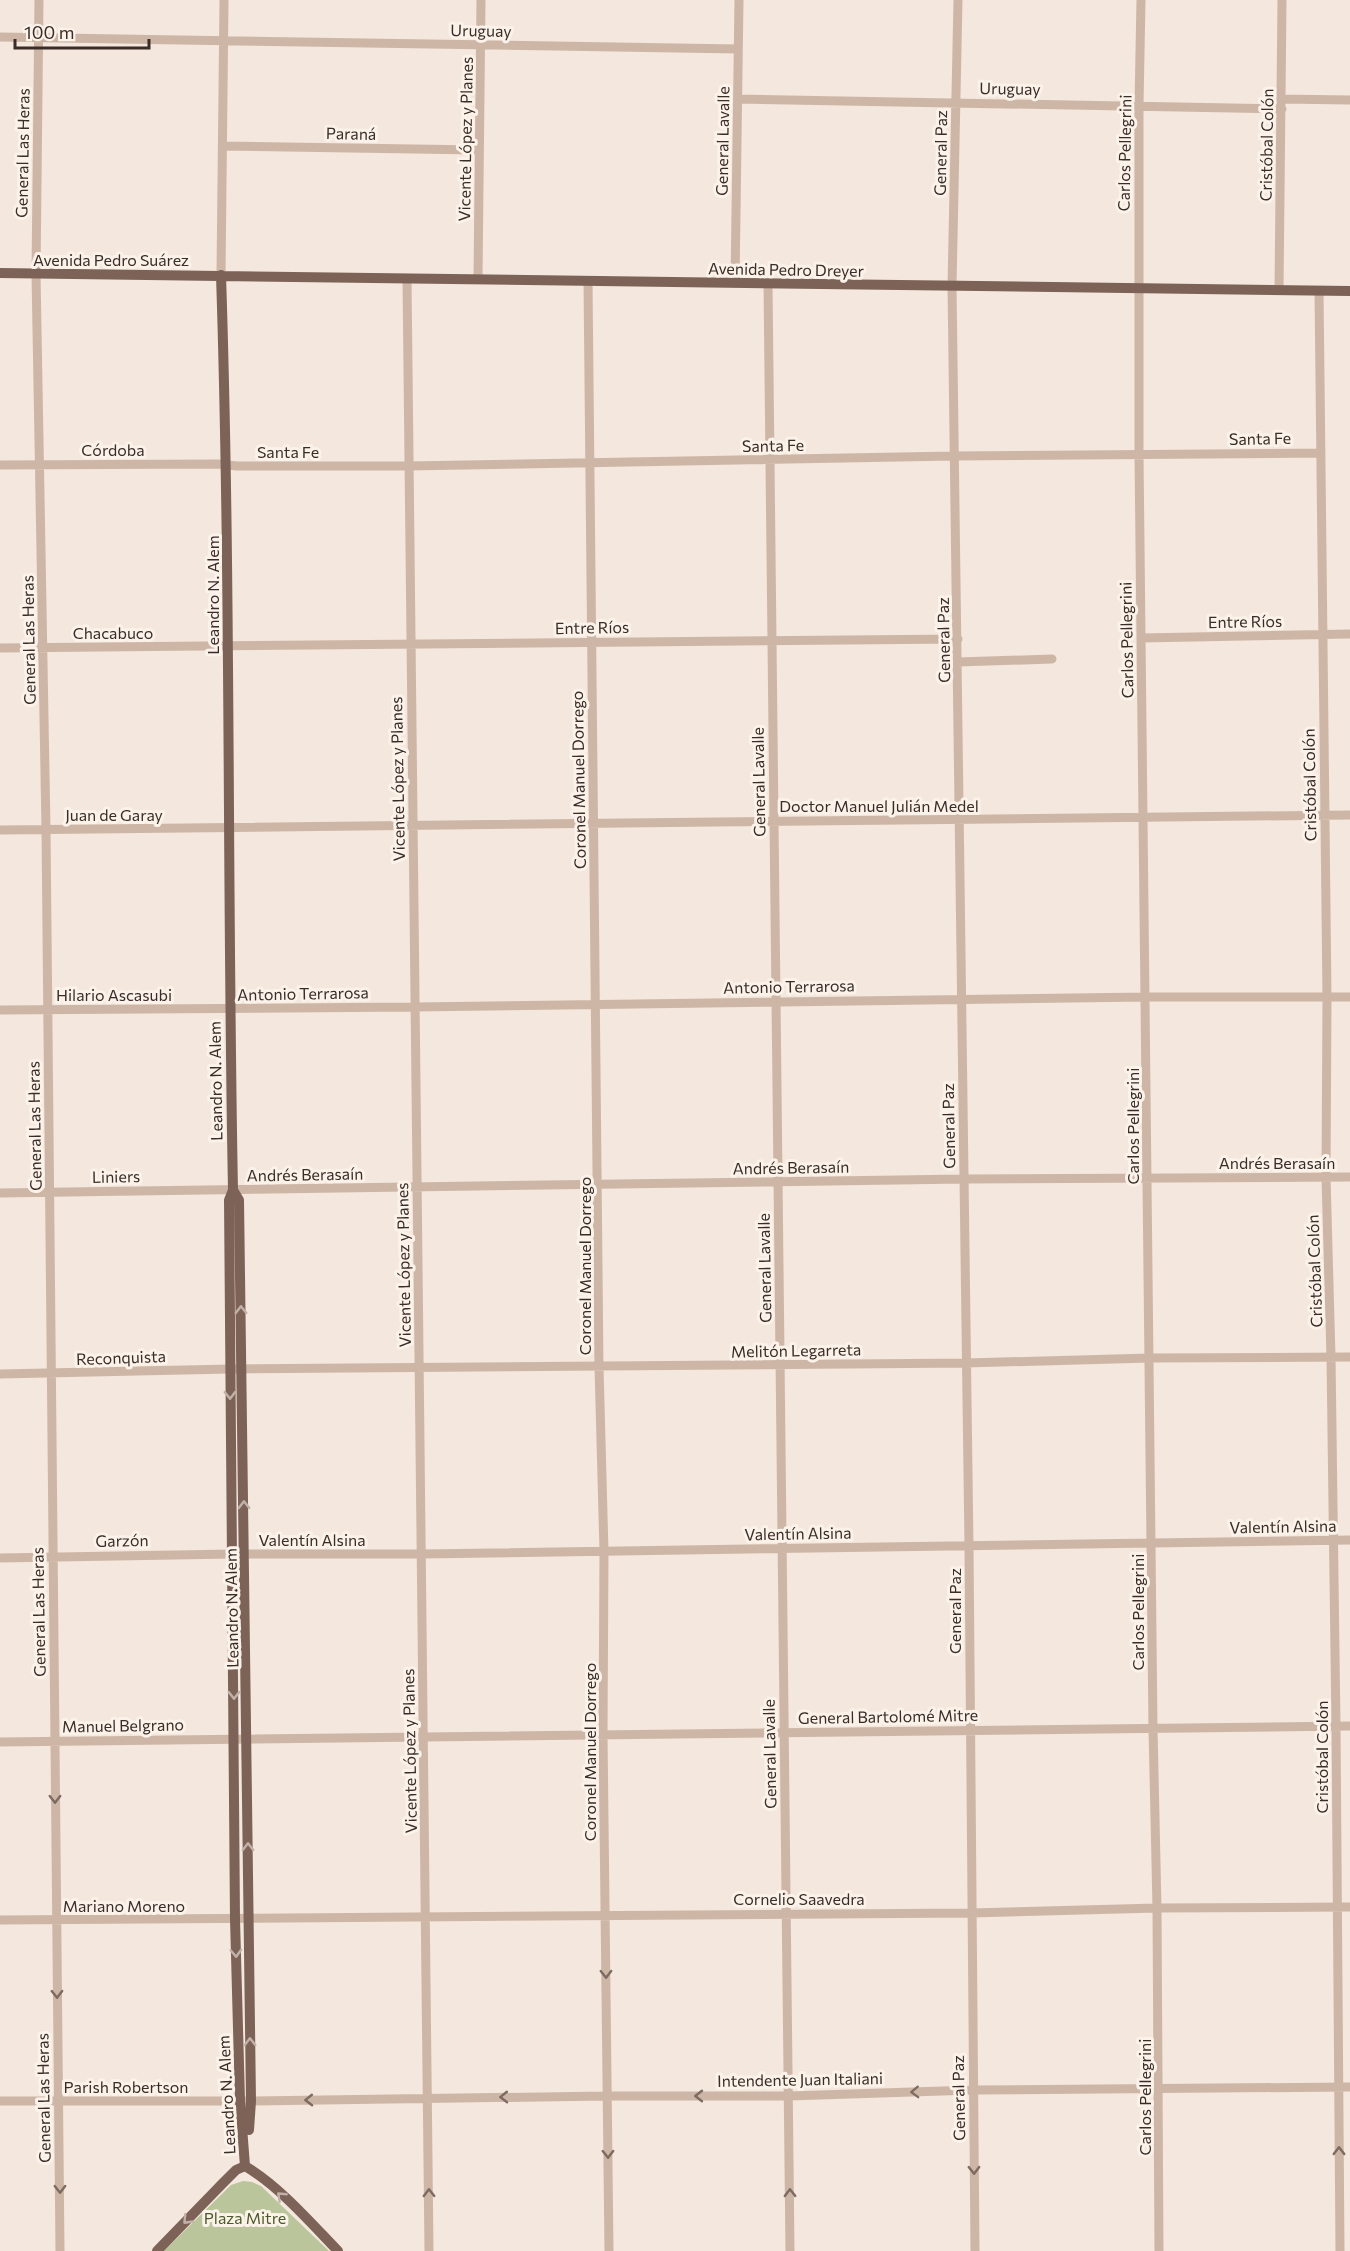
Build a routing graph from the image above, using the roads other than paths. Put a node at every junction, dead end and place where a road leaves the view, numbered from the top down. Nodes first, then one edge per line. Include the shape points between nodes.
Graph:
1 (39, 0) edge
2 (224, 0) edge
3 (481, 0) edge
4 (739, 0) edge
5 (958, 0) edge
6 (1142, 0) edge
7 (1282, 0) edge
8 (0, 37) edge
9 (39, 37) junction
10 (223, 41) junction
11 (481, 45) junction
12 (738, 49) junction
13 (738, 99) junction
14 (1350, 100) edge
15 (956, 102) junction
16 (1282, 104) junction
17 (1139, 105) junction
18 (224, 146) junction
19 (479, 150) junction
20 (0, 273) edge
21 (36, 274) junction
22 (221, 275) junction
23 (407, 279) junction
24 (478, 279) junction
25 (588, 281) junction
26 (735, 283) junction
27 (768, 284) junction
28 (952, 286) junction
29 (1138, 288) junction
30 (1279, 290) junction
31 (1319, 291) junction
32 (1350, 291) edge
33 (1321, 453) junction
34 (1139, 455) junction
35 (954, 456) junction
36 (771, 460) junction
37 (40, 464) junction
38 (227, 464) junction
39 (589, 464) junction
40 (0, 465) edge
41 (408, 466) junction
42 (1322, 634) junction
43 (1350, 634) edge
44 (1141, 638) junction
45 (958, 639) junction
46 (772, 641) junction
47 (592, 642) junction
48 (410, 644) junction
49 (226, 646) junction
50 (44, 647) junction
51 (0, 648) edge
52 (1052, 659) dead end
53 (958, 662) junction
54 (1325, 815) junction
55 (1350, 815) edge
56 (1143, 817) junction
57 (960, 820) junction
58 (773, 821) junction
59 (593, 823) junction
60 (414, 827) junction
61 (46, 829) junction
62 (228, 829) junction
63 (0, 830) edge
64 (1146, 997) junction
65 (1327, 997) junction
66 (1350, 997) edge
67 (962, 999) junction
68 (776, 1001) junction
69 (595, 1005) junction
70 (414, 1007) junction
71 (229, 1009) junction
72 (0, 1010) edge
73 (48, 1010) junction
74 (1326, 1177) junction
75 (1350, 1177) edge
76 (1147, 1178) junction
77 (964, 1179) junction
78 (777, 1182) junction
79 (599, 1184) junction
80 (417, 1188) junction
81 (233, 1190) junction
82 (0, 1192) edge
83 (50, 1192) junction
84 (1331, 1357) junction
85 (1350, 1357) edge
86 (1150, 1358) junction
87 (966, 1364) junction
88 (781, 1365) junction
89 (419, 1367) junction
90 (599, 1367) junction
91 (230, 1369) junction
92 (242, 1370) junction
93 (0, 1374) edge
94 (50, 1374) junction
95 (1350, 1540) edge
96 (1333, 1541) junction
97 (1152, 1543) junction
98 (969, 1547) junction
99 (783, 1548) junction
100 (604, 1551) junction
101 (233, 1554) junction
102 (245, 1554) junction
103 (422, 1554) junction
104 (52, 1556) junction
105 (0, 1558) edge
106 (1336, 1726) junction
107 (1350, 1726) edge
108 (1153, 1728) junction
109 (970, 1730) junction
110 (784, 1732) junction
111 (603, 1734) junction
112 (423, 1736) junction
113 (234, 1738) junction
114 (247, 1738) junction
115 (55, 1741) junction
116 (0, 1742) edge
117 (1337, 1907) junction
118 (1350, 1907) edge
119 (1157, 1908) junction
120 (786, 1913) junction
121 (971, 1913) junction
122 (605, 1915) junction
123 (425, 1917) junction
124 (248, 1919) junction
125 (0, 1920) edge
126 (56, 1920) junction
127 (235, 1920) junction
128 (1350, 2087) edge
129 (1339, 2088) junction
130 (973, 2090) junction
131 (1159, 2090) junction
132 (607, 2096) junction
133 (789, 2096) junction
134 (428, 2098) junction
135 (0, 2101) edge
136 (246, 2101) junction
137 (58, 2102) junction
138 (245, 2166) junction
139 (60, 2251) edge
140 (157, 2251) edge
141 (338, 2251) edge
142 (429, 2251) edge
143 (609, 2251) edge
144 (790, 2251) edge
145 (975, 2251) edge
146 (1159, 2251) edge
147 (1340, 2251) edge

1 - 9 street, General Las Heras
2 - 10 street, Leandro N. Alem
3 - 11 street, Vicente López y Planes
4 - 12 street, General Lavalle
5 - 15 street, General Paz
6 - 17 street, Carlos Pellegrini
7 - 16 street, Cristóbal Colón
8 - 9 street, Uruguay
9 - 10 street, Uruguay
9 - 21 street, General Las Heras
10 - 11 street, Uruguay
10 - 18 street, Leandro N. Alem
11 - 12 street, Uruguay
11 - 19 street, Vicente López y Planes
12 - 13 street, General Lavalle
13 - 15 street, Uruguay
13 - 26 street, General Lavalle
14 - 16 street, Uruguay
15 - 17 street, Uruguay
15 - 28 street, General Paz
16 - 17 street, Uruguay
16 - 30 street, Cristóbal Colón
17 - 29 street, Carlos Pellegrini
18 - 19 street, Paraná
18 - 22 street, Leandro N. Alem
19 - 24 street, Vicente López y Planes
20 - 21 main road, Avenida Pedro Suárez
21 - 22 main road, Avenida Pedro Suárez
21 - 37 street, General Las Heras
22 - 23 main road, Avenida Pedro Dreyer
22 - 38 main road, Leandro N. Alem
23 - 24 main road, Avenida Pedro Dreyer
23 - 41 street, Vicente López y Planes
24 - 25 main road, Avenida Pedro Dreyer
25 - 26 main road, Avenida Pedro Dreyer
25 - 39 street, Coronel Manuel Dorrego
26 - 27 main road, Avenida Pedro Dreyer
27 - 28 main road, Avenida Pedro Dreyer
27 - 36 street, General Lavalle
28 - 29 main road, Avenida Pedro Dreyer
28 - 35 street, General Paz
29 - 30 main road, Avenida Pedro Dreyer
29 - 34 street, Carlos Pellegrini
30 - 31 main road, Avenida Pedro Dreyer
31 - 32 main road, Avenida Pedro Dreyer
31 - 33 street, Cristóbal Colón
33 - 34 street, Santa Fe
33 - 42 street, Cristóbal Colón
34 - 35 street, Santa Fe
34 - 44 street, Carlos Pellegrini
35 - 36 street, Santa Fe
35 - 45 street, General Paz
36 - 39 street, Santa Fe
36 - 46 street, General Lavalle
37 - 38 street, Córdoba
37 - 40 street, Córdoba
37 - 50 street, General Las Heras
38 - 41 street, Santa Fe
38 - 49 main road, Leandro N. Alem
39 - 41 street, Santa Fe
39 - 47 street, Coronel Manuel Dorrego
41 - 48 street, Vicente López y Planes
42 - 43 street, Entre Ríos
42 - 44 street, Entre Ríos
42 - 54 street, Cristóbal Colón
44 - 56 street, Carlos Pellegrini
45 - 46 street, Entre Ríos
45 - 53 street, General Paz
46 - 47 street, Entre Ríos
46 - 58 street, General Lavalle
47 - 48 street, Entre Ríos
47 - 59 street, Coronel Manuel Dorrego
48 - 49 street, Entre Ríos
48 - 60 street, Vicente López y Planes
49 - 50 street, Chacabuco
49 - 62 main road, Leandro N. Alem
50 - 51 street, Chacabuco
50 - 61 street, General Las Heras
52 - 53 street
53 - 57 street, General Paz
54 - 55 street, Doctor Manuel Julián Medel
54 - 56 street, Doctor Manuel Julián Medel
54 - 65 street, Cristóbal Colón
56 - 57 street, Doctor Manuel Julián Medel
56 - 64 street, Carlos Pellegrini
57 - 58 street, Doctor Manuel Julián Medel
57 - 67 street, General Paz
58 - 59 street, Doctor Manuel Julián Medel
58 - 68 street, General Lavalle
59 - 60 street, Doctor Manuel Julián Medel
59 - 69 street, Coronel Manuel Dorrego
60 - 62 street, Doctor Manuel Julián Medel
60 - 70 street, Vicente López y Planes
61 - 62 street, Juan de Garay
61 - 63 street, Juan de Garay
61 - 73 street, General Las Heras
62 - 71 main road, Leandro N. Alem
64 - 65 street, Antonio Terrarosa
64 - 67 street, Antonio Terrarosa
64 - 76 street, Carlos Pellegrini
65 - 66 street, Antonio Terrarosa
65 - 74 street, Cristóbal Colón
67 - 68 street, Antonio Terrarosa
67 - 77 street, General Paz
68 - 69 street, Antonio Terrarosa
68 - 78 street, General Lavalle
69 - 70 street, Antonio Terrarosa
69 - 79 street, Coronel Manuel Dorrego
70 - 71 street, Antonio Terrarosa
70 - 80 street, Vicente López y Planes
71 - 73 street, Hilario Ascasubi
71 - 81 main road, Leandro N. Alem
72 - 73 street, Hilario Ascasubi
73 - 83 street, General Las Heras
74 - 75 street, Andrés Berasaín
74 - 76 street, Andrés Berasaín
74 - 84 street, Cristóbal Colón
76 - 77 street, Andrés Berasaín
76 - 86 street, Carlos Pellegrini
77 - 78 street, Andrés Berasaín
77 - 87 street, General Paz
78 - 79 street, Andrés Berasaín
78 - 88 street, General Lavalle
79 - 80 street, Andrés Berasaín
79 - 90 street, Coronel Manuel Dorrego
80 - 81 street, Andrés Berasaín
80 - 89 street, Vicente López y Planes
81 - 83 street, Liniers
81 - 91 main road, Leandro N. Alem via 229,1200
92 -> 81 main road, Leandro N. Alem via 239,1200
82 - 83 street, Liniers
83 - 94 street, General Las Heras
84 - 85 street, Melitón Legarreta
84 - 86 street, Melitón Legarreta
84 - 96 street, Cristóbal Colón
86 - 87 street, Melitón Legarreta
86 - 97 street, Carlos Pellegrini
87 - 88 street, Melitón Legarreta
87 - 98 street, General Paz
88 - 90 street, Melitón Legarreta
88 - 99 street, General Lavalle
89 - 90 street, Melitón Legarreta
89 - 92 street, Melitón Legarreta
89 - 103 street, Vicente López y Planes
90 - 100 street, Coronel Manuel Dorrego
91 - 92 street, Reconquista
91 - 94 street, Reconquista
91 -> 101 main road, Leandro N. Alem
102 -> 92 main road, Leandro N. Alem
93 - 94 street, Reconquista
94 - 104 street, General Las Heras
95 - 96 street, Valentín Alsina
96 - 97 street, Valentín Alsina
96 - 106 street, Cristóbal Colón
97 - 98 street, Valentín Alsina
97 - 108 street, Carlos Pellegrini
98 - 99 street, Valentín Alsina
98 - 109 street, General Paz
99 - 100 street, Valentín Alsina
99 - 110 street, General Lavalle
100 - 103 street, Valentín Alsina
100 - 111 street, Coronel Manuel Dorrego
101 - 102 street, Garzón
101 - 104 street, Garzón
101 -> 113 main road, Leandro N. Alem
102 - 103 street, Valentín Alsina
102 - 114 main road, Leandro N. Alem
103 - 112 street, Vicente López y Planes
104 - 105 street, Garzón
104 - 115 street, General Las Heras
106 - 107 street, General Bartolomé Mitre
106 - 108 street, General Bartolomé Mitre
106 - 117 street, Cristóbal Colón
108 - 109 street, General Bartolomé Mitre
108 - 119 street, Carlos Pellegrini
109 - 110 street, General Bartolomé Mitre
109 - 121 street, General Paz
110 - 111 street, General Bartolomé Mitre
110 - 120 street, General Lavalle
111 - 112 street, General Bartolomé Mitre
111 - 122 street, Coronel Manuel Dorrego
112 - 114 street, General Bartolomé Mitre
112 - 123 street, Vicente López y Planes
113 - 114 street, Manuel Belgrano
113 - 115 street, Manuel Belgrano
113 - 127 main road, Leandro N. Alem
124 -> 114 main road, Leandro N. Alem
115 - 116 street, Manuel Belgrano
115 -> 126 street, General Las Heras
117 - 118 street, Cornelio Saavedra
117 - 119 street, Cornelio Saavedra
117 - 129 street, Cristóbal Colón
119 - 121 street, Cornelio Saavedra
119 - 131 street, Carlos Pellegrini
120 - 121 street, Cornelio Saavedra
120 - 122 street, Cornelio Saavedra
120 - 133 street, General Lavalle
121 - 130 street, General Paz
122 - 123 street, Cornelio Saavedra
122 -> 132 street, Coronel Manuel Dorrego
123 - 124 street, Cornelio Saavedra
123 - 134 street, Vicente López y Planes
124 - 127 street, Mariano Moreno
136 -> 124 main road, Leandro N. Alem
125 - 126 street, Mariano Moreno
126 - 127 street, Mariano Moreno
126 -> 137 street, General Las Heras
127 -> 136 main road, Leandro N. Alem
128 - 129 street, Intendente Juan Italiani
129 - 131 street, Intendente Juan Italiani
147 -> 129 street, Cristóbal Colón
130 - 131 street, Intendente Juan Italiani
130 -> 133 street, Intendente Juan Italiani
130 -> 145 street, General Paz
131 - 146 street, Carlos Pellegrini
133 -> 132 street, Intendente Juan Italiani
132 -> 134 street, Intendente Juan Italiani
132 -> 143 street, Coronel Manuel Dorrego
144 -> 133 street, General Lavalle
134 -> 136 street, Intendente Juan Italiani
142 -> 134 street, Vicente López y Planes
135 - 137 street, Parish Robertson
136 - 137 street, Parish Robertson
136 - 138 main road, Leandro N. Alem
137 -> 139 street, General Las Heras
138 -> 140 main road via 236,2170
141 -> 138 main road via 278,2192

